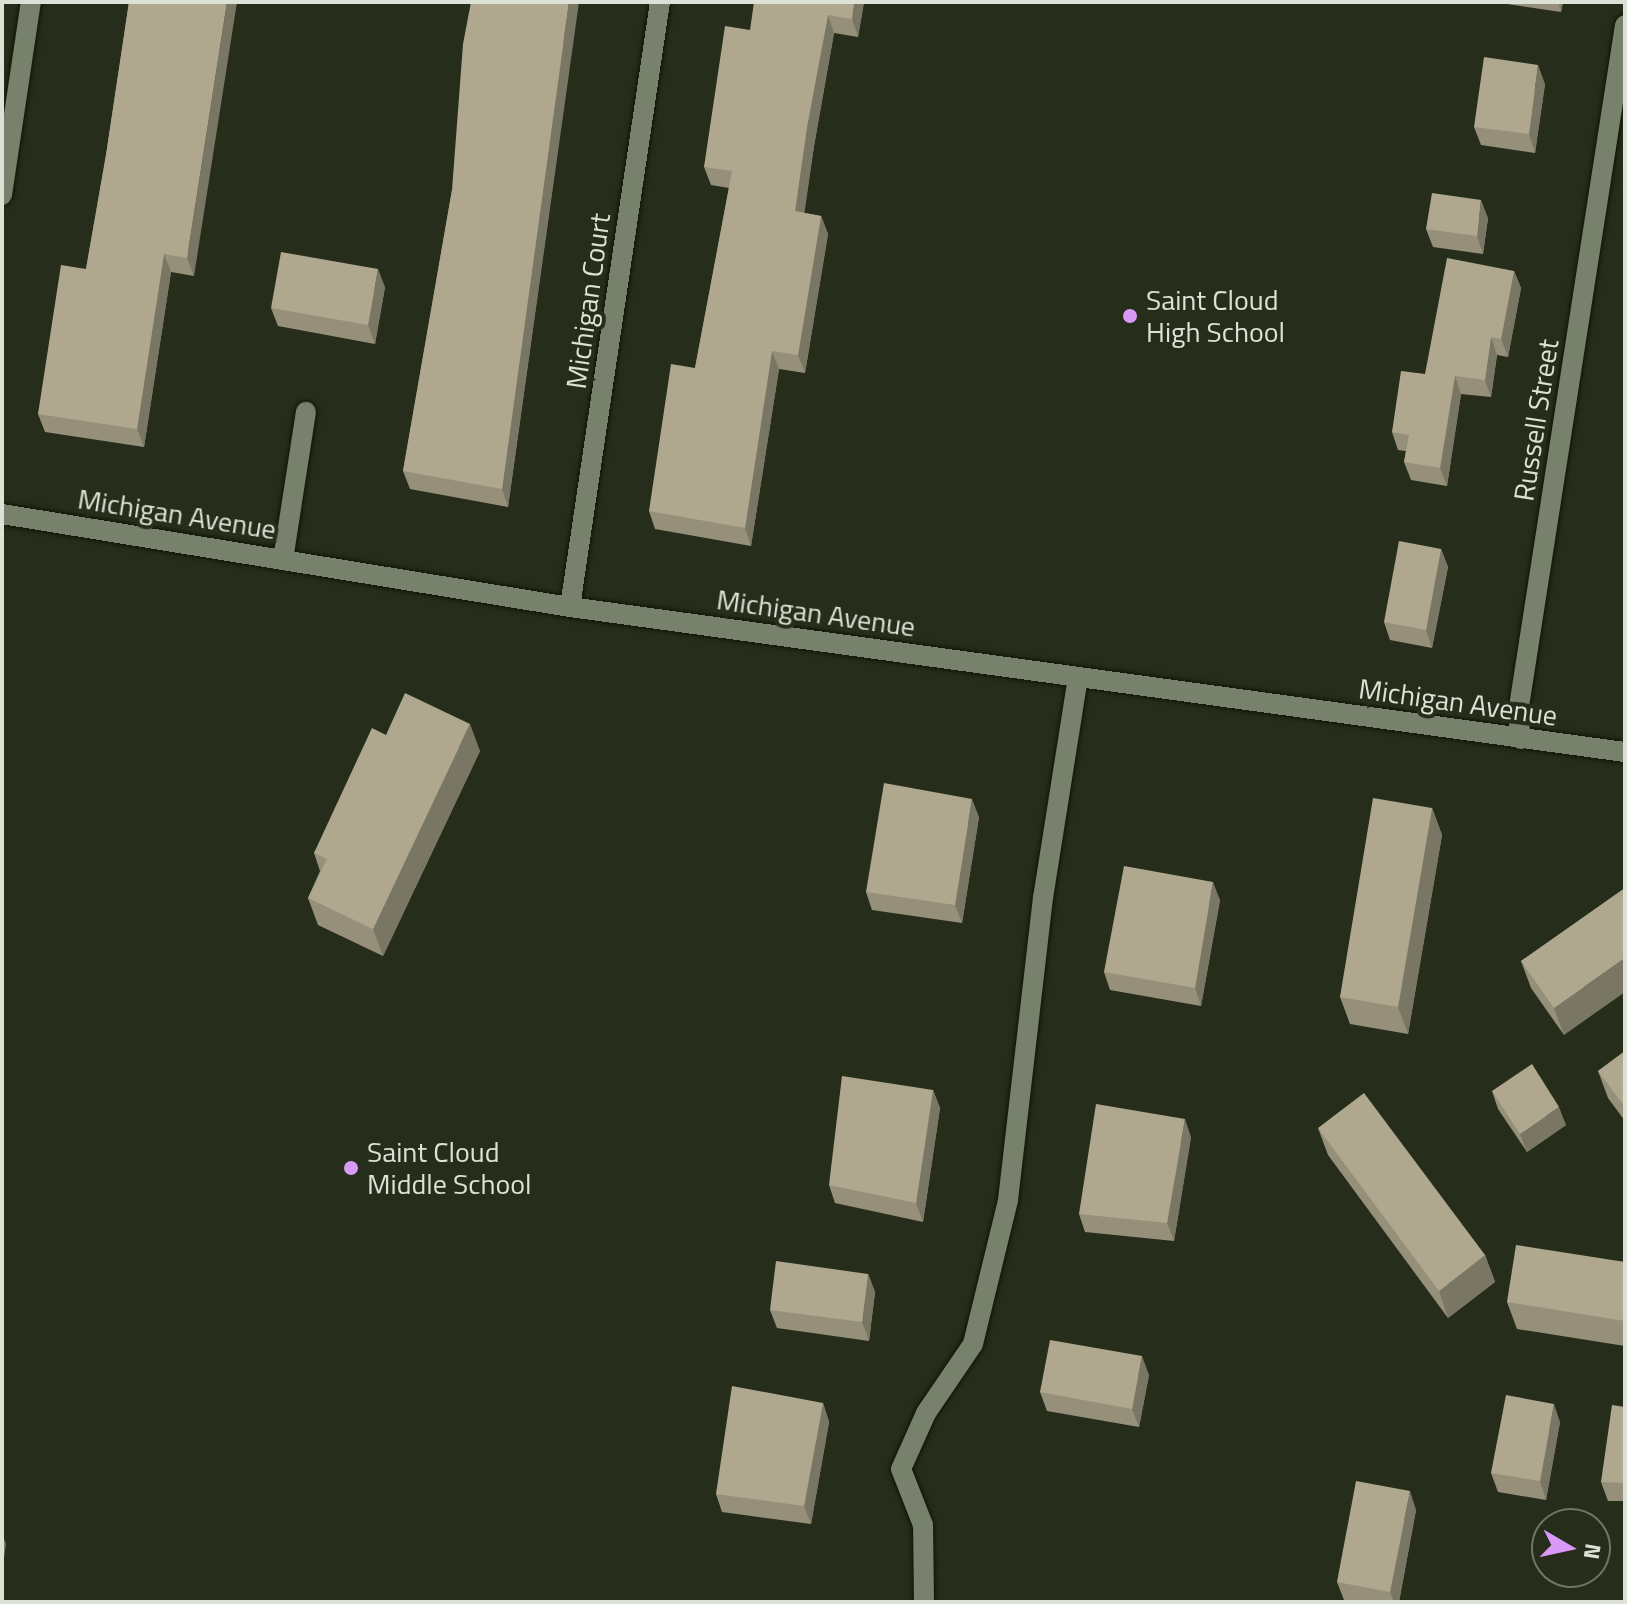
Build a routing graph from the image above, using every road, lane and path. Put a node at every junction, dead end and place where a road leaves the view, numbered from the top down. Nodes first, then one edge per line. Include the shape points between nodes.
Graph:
1 (31, 2) edge
2 (660, 2) edge
3 (1625, 25) edge
4 (1620, 112) edge
5 (2, 195) edge
6 (306, 412) dead end
7 (2, 514) edge
8 (283, 560) junction
9 (570, 607) junction
10 (1078, 678) junction
11 (1521, 739) junction
12 (1625, 752) edge
13 (924, 1602) edge

1 - 5 street
2 - 9 street, Michigan Court
3 - 4 street, Russell Street
4 - 11 street, Russell Street via 1518,713
6 - 8 street
7 - 8 street, Michigan Avenue
8 - 9 street, Michigan Avenue
9 - 10 street, Michigan Avenue
10 - 11 street, Michigan Avenue
10 - 13 street via 1043,898 1008,1200 973,1344 926,1413 901,1469 923,1525
11 - 12 street, Michigan Avenue

